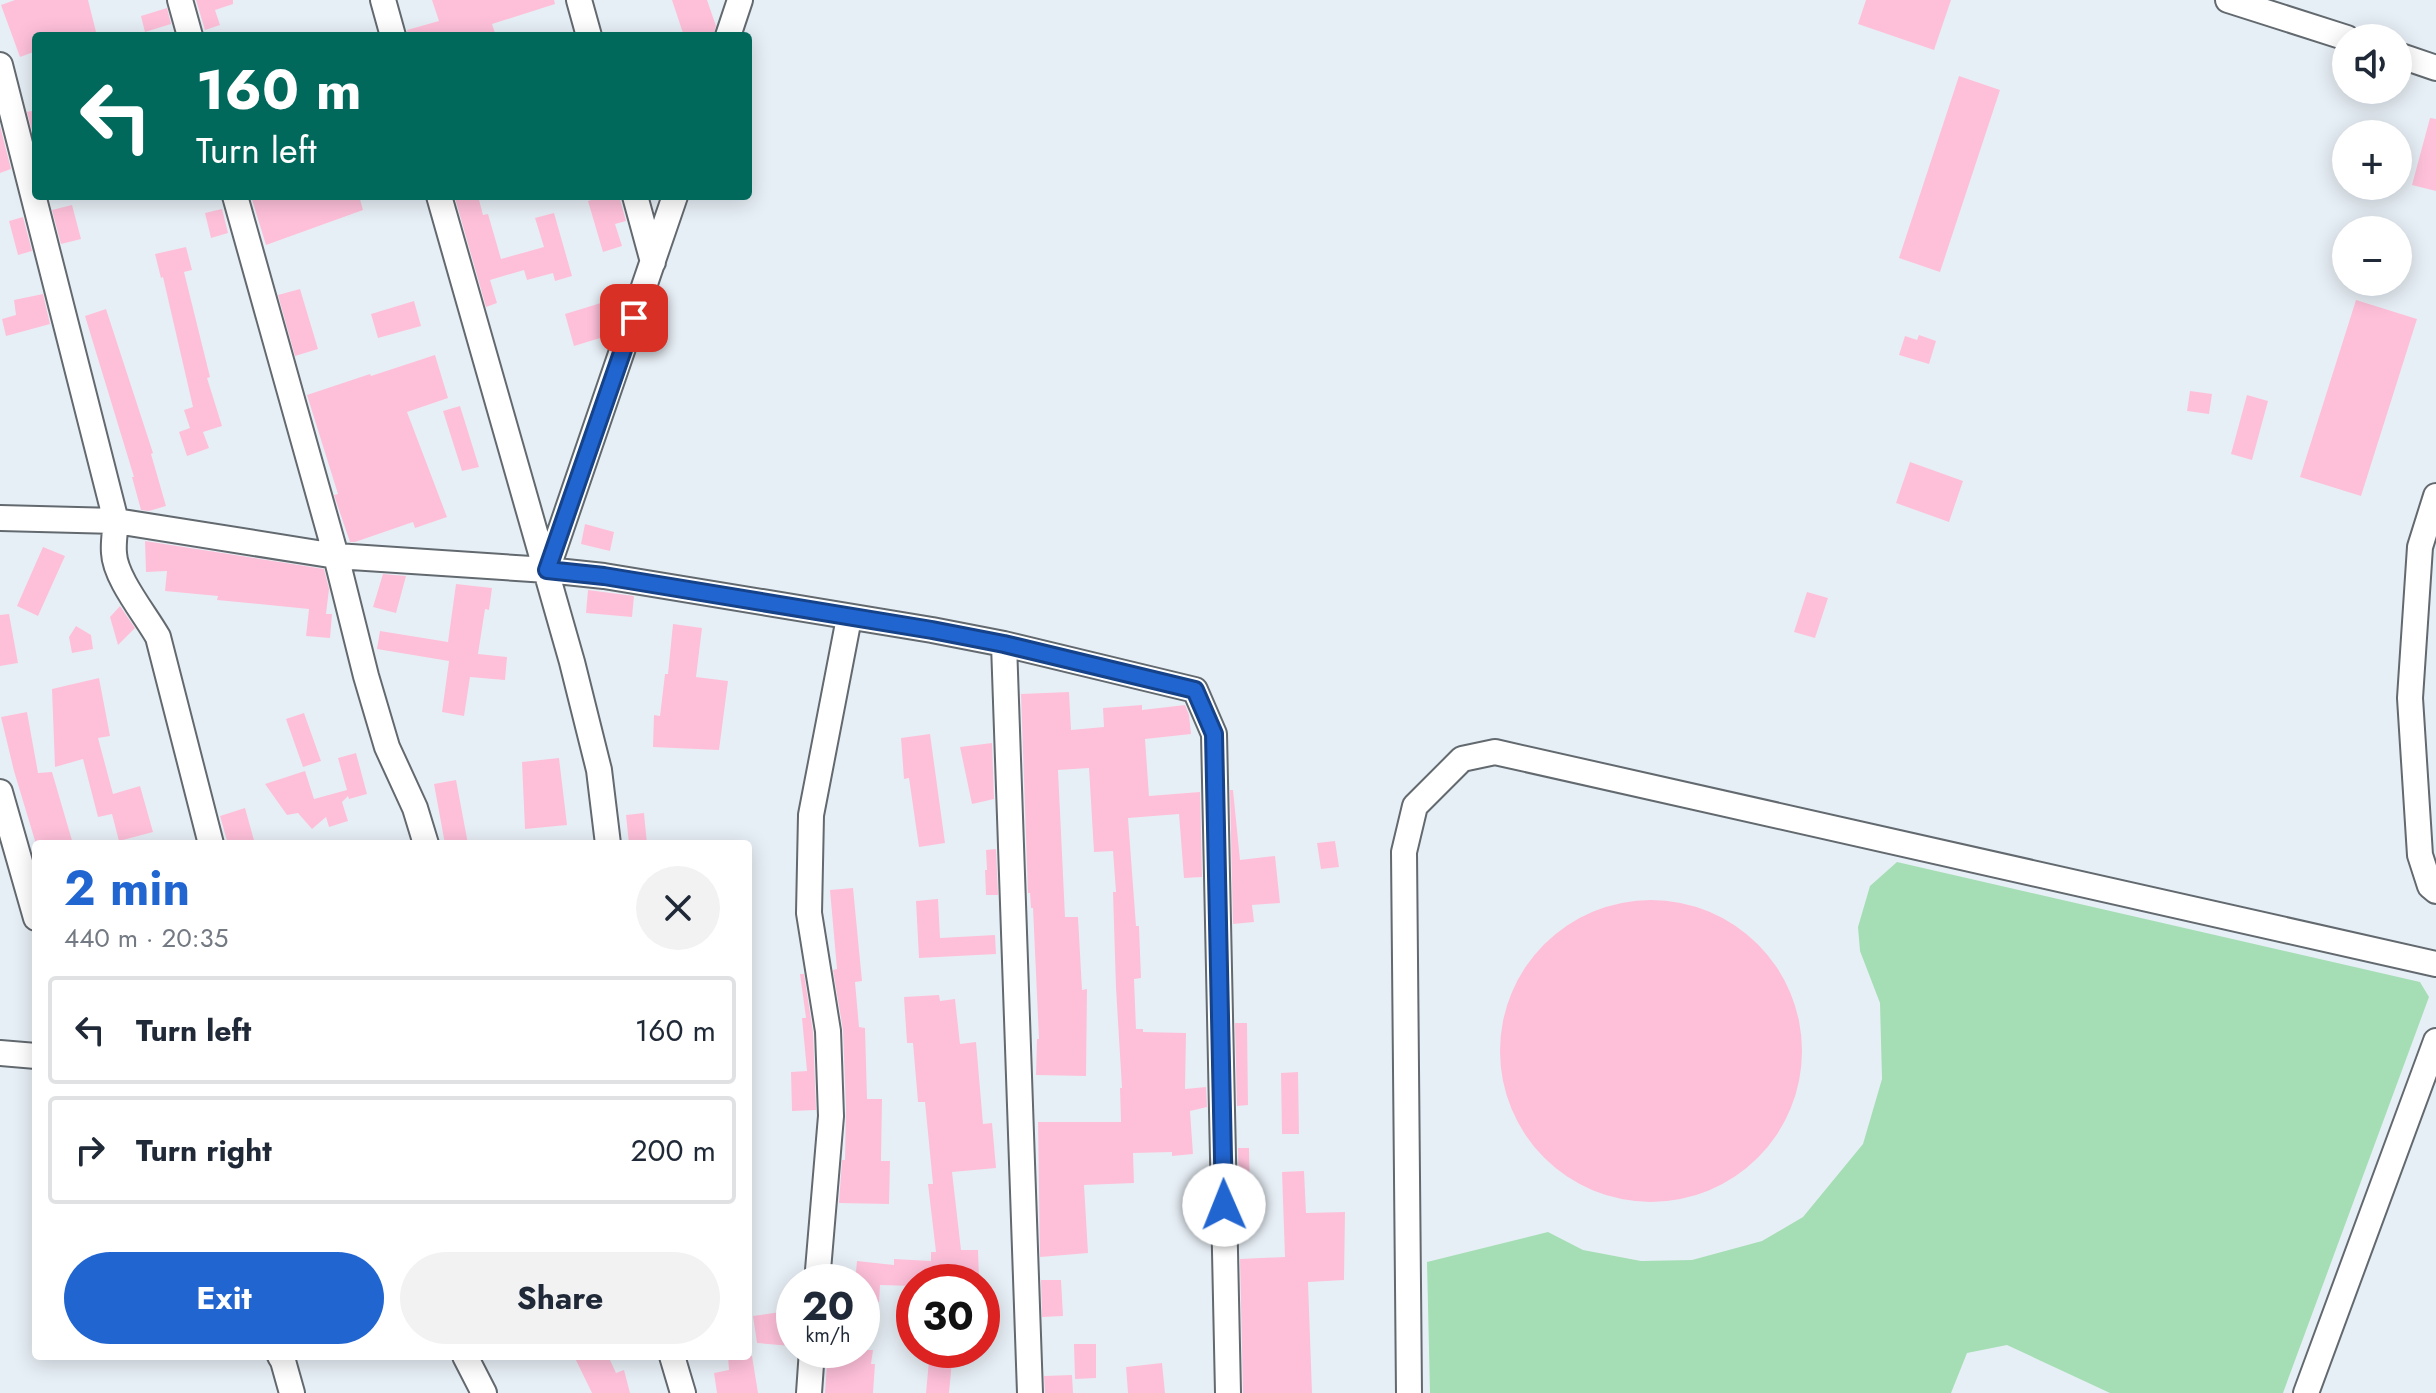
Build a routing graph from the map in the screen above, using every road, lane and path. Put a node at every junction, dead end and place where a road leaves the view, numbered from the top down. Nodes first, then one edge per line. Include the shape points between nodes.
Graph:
1 (180, 0) edge
2 (383, 0) edge
3 (579, 0) edge
4 (740, 0) edge
5 (2228, 0) edge
6 (2259, 4) edge
7 (189, 32) edge
8 (392, 32) edge
9 (588, 32) edge
10 (729, 32) edge
11 (2332, 32) edge
12 (2412, 60) edge
13 (0, 65) edge
14 (2436, 68) edge
15 (32, 191) edge
16 (34, 200) edge
17 (236, 200) edge
18 (440, 200) edge
19 (636, 200) edge
20 (674, 200) edge
21 (653, 262) junction
22 (2436, 496) edge
23 (0, 518) edge
24 (116, 521) junction
25 (336, 556) junction
26 (547, 570) junction
27 (849, 618) junction
28 (1004, 644) junction
29 (0, 792) edge
30 (210, 840) edge
31 (425, 840) edge
32 (608, 840) edge
33 (2436, 891) edge
34 (32, 904) edge
35 (2436, 964) edge
36 (2436, 1041) edge
37 (0, 1053) edge
38 (32, 1056) edge
39 (819, 1264) edge
40 (282, 1360) edge
41 (467, 1360) edge
42 (673, 1360) edge
43 (811, 1368) edge
44 (292, 1393) edge
45 (484, 1393) edge
46 (683, 1393) edge
47 (809, 1393) edge
48 (1030, 1393) edge
49 (1228, 1393) edge
50 (1409, 1393) edge
51 (2306, 1393) edge

1 - 7 street
2 - 8 street
3 - 9 street
4 - 10 street
5 - 6 street
6 - 11 street
12 - 14 street
13 - 15 street
16 - 24 street
17 - 25 street
18 - 26 street
19 - 21 street
20 - 21 street
21 - 26 street
22 - 33 street via 2420,547 2410,698 2420,855
23 - 24 street
24 - 25 street
24 - 30 street via 117,568 158,637
25 - 26 street
25 - 31 street via 387,747
26 - 27 street
26 - 32 street via 599,770
27 - 28 street
27 - 39 street via 811,815 809,913 828,1031 831,1116
28 - 48 street
28 - 49 street via 1195,690 1214,734
29 - 34 street
35 - 50 street via 1495,752 1462,759 1415,806 1404,852
36 - 51 street
37 - 38 street
40 - 44 street
41 - 45 street
42 - 46 street
43 - 47 street

